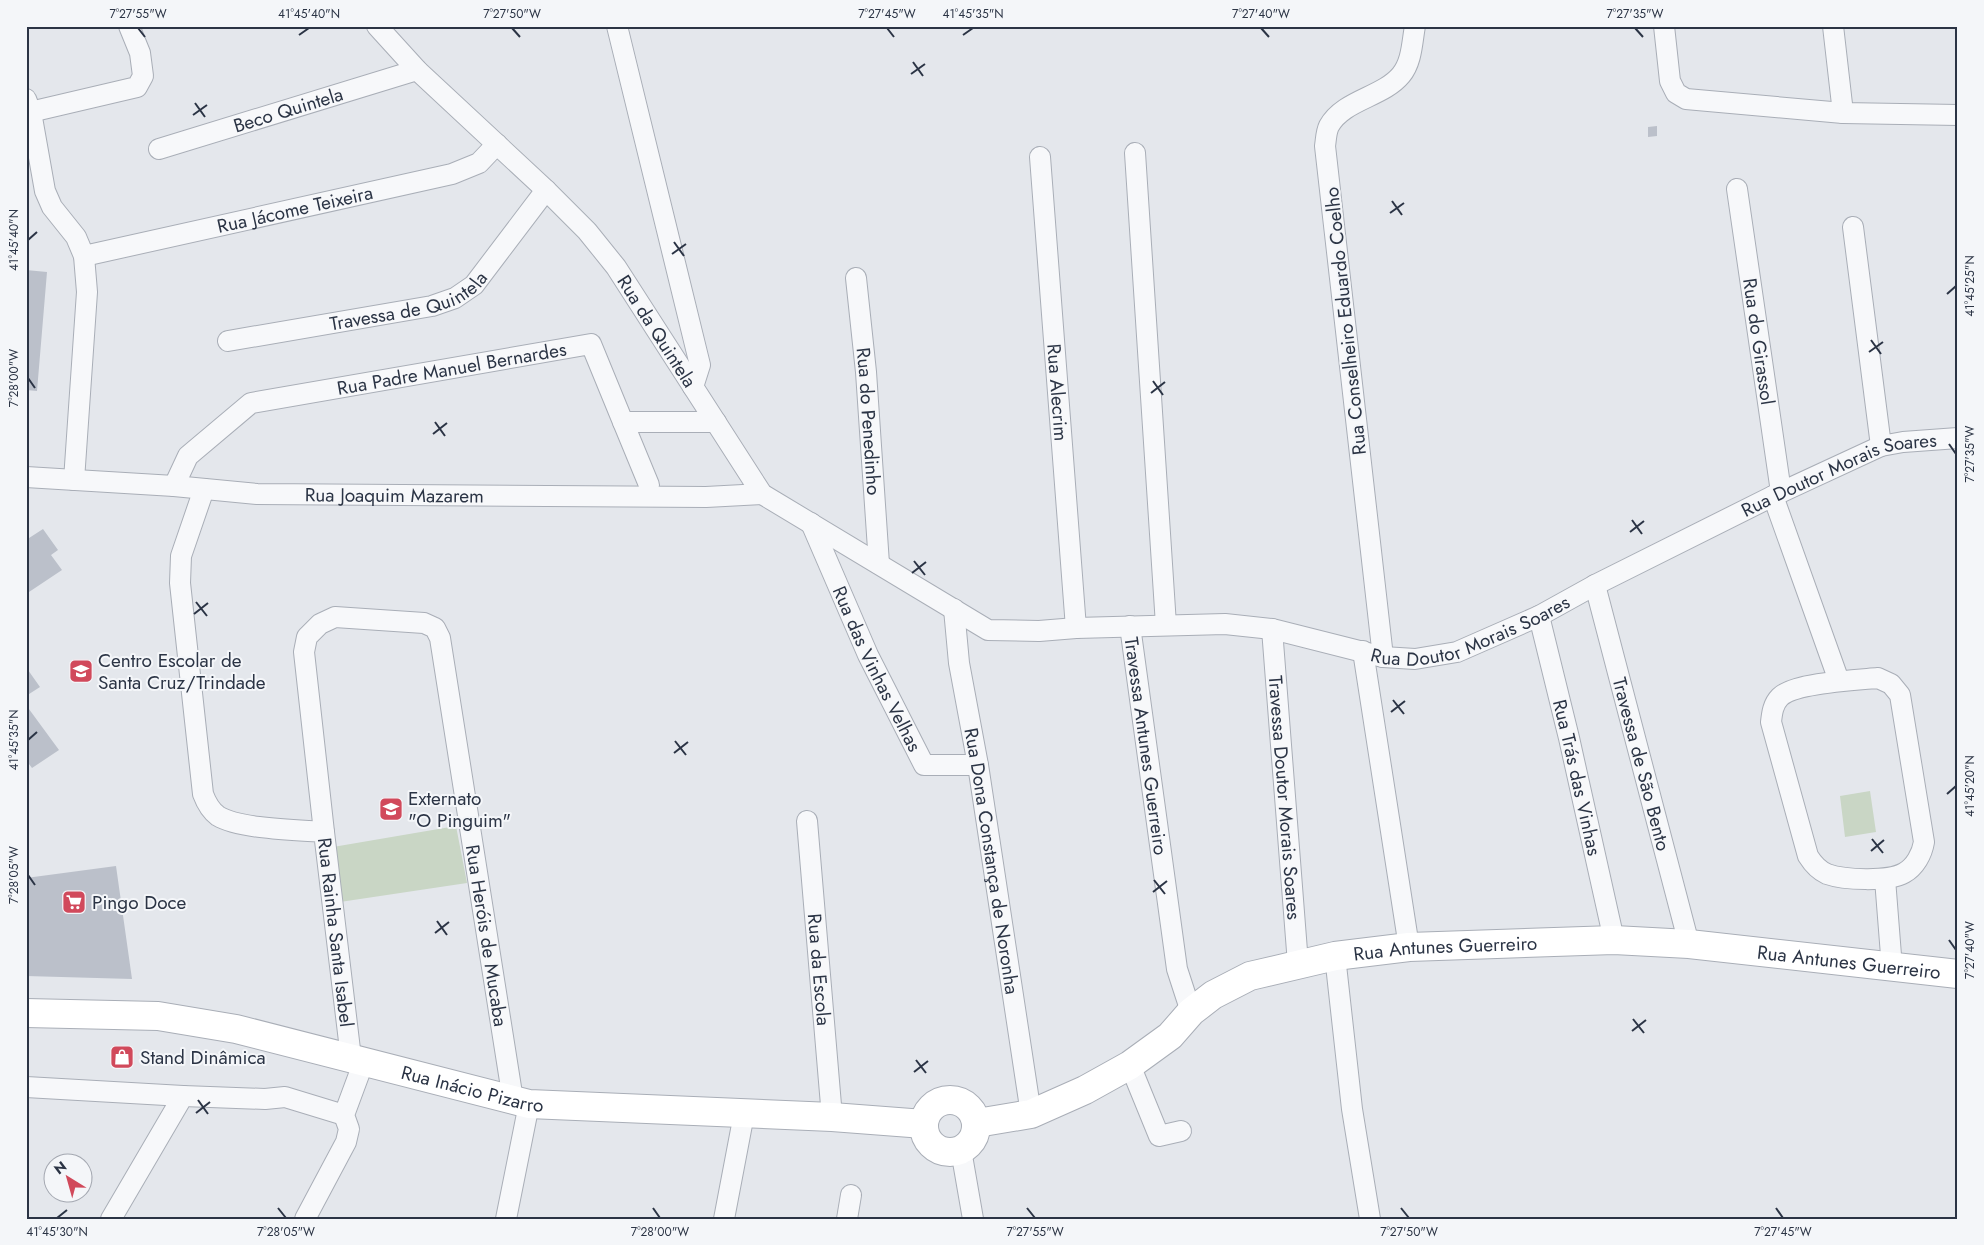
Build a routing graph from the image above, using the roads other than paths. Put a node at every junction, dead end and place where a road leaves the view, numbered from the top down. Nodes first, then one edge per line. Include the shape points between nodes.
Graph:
1 (130, 26) edge
2 (377, 26) edge
3 (617, 26) edge
4 (1415, 26) edge
5 (1664, 26) edge
6 (1833, 26) edge
7 (417, 70) junction
8 (28, 108) edge
9 (1843, 113) junction
10 (1958, 115) edge
11 (497, 144) junction
12 (159, 149) dead end
13 (1135, 152) dead end
14 (1040, 157) dead end
15 (1737, 189) dead end
16 (546, 190) junction
17 (1853, 227) dead end
18 (84, 256) junction
19 (856, 278) dead end
20 (228, 341) dead end
21 (693, 387) junction
22 (622, 422) junction
23 (716, 422) junction
24 (1958, 438) edge
25 (1881, 446) junction
26 (26, 478) edge
27 (74, 480) junction
28 (649, 485) dead end
29 (174, 486) junction
30 (204, 489) junction
31 (762, 494) junction
32 (1777, 494) junction
33 (811, 523) junction
34 (879, 564) junction
35 (1595, 585) junction
36 (954, 608) junction
37 (1539, 616) junction
38 (1166, 625) junction
39 (1130, 626) junction
40 (1076, 628) junction
41 (1272, 629) junction
42 (1363, 651) junction
43 (1383, 657) junction
44 (1839, 681) junction
45 (978, 765) junction
46 (808, 821) dead end
47 (324, 832) junction
48 (1885, 879) junction
49 (1614, 940) junction
50 (1689, 944) junction
51 (1409, 947) junction
52 (1335, 956) junction
53 (1298, 964) junction
54 (1892, 968) junction
55 (1958, 974) edge
56 (26, 1012) edge
57 (1191, 1012) junction
58 (358, 1059) junction
59 (1130, 1065) junction
60 (26, 1087) edge
61 (183, 1096) junction
62 (521, 1102) junction
63 (344, 1114) junction
64 (744, 1114) junction
65 (1032, 1114) junction
66 (832, 1117) junction
67 (977, 1123) junction
68 (924, 1124) junction
69 (1181, 1131) dead end
70 (961, 1150) junction
71 (851, 1195) dead end
72 (111, 1219) edge
73 (305, 1219) edge
74 (506, 1219) edge
75 (724, 1219) edge
76 (847, 1219) edge
77 (973, 1219) edge
78 (1370, 1219) edge

1 - 8 street via 140,53 143,76 137,87
2 - 7 street, Rua da Quintela
3 - 21 street via 700,365
4 - 43 street, Rua Conselheiro Eduardo Coelho via 1409,60 1402,74 1391,84 1341,112 1329,127 1325,146
5 - 9 street via 1670,81 1676,93 1686,99
6 - 9 street
7 - 11 street, Rua da Quintela
7 - 12 street, Beco Quintela
8 - 18 street via 45,192 52,207 76,237
9 - 10 street
11 - 16 street, Rua da Quintela
11 - 18 street, Rua Jácome Teixeira via 479,163 452,174
13 - 38 street
14 - 40 street, Rua Alecrim
15 - 32 street, Rua do Girassol
16 - 20 street, Travessa de Quintela via 474,285 455,298 432,306
16 - 21 street, Rua da Quintela via 616,267
17 - 25 street
18 - 27 street via 87,292
19 - 34 street, Rua do Penedinho
21 - 23 street, Rua da Quintela
22 - 23 street
22 - 28 street
22 - 29 street, Rua Padre Manuel Bernardes via 591,344 252,403 188,456
23 - 31 street, Rua da Quintela
24 - 25 street, Rua Doutor Morais Soares
25 - 32 street, Rua Doutor Morais Soares
26 - 27 street, Rua Joaquim Mazarem
27 - 29 street, Rua Joaquim Mazarem
29 - 30 street, Rua Joaquim Mazarem
30 - 31 street, Rua Joaquim Mazarem via 257,494 706,497
30 - 47 street, Rua Rainha Santa Isabel via 181,556 180,583 202,794 217,816 236,824
31 - 33 street, Rua da Quintela
32 - 35 street, Rua Doutor Morais Soares
32 - 44 street, Rua do Girassol
33 - 34 street, Rua da Quintela
33 - 45 street, Rua das Vinhas Velhas via 868,654 924,765
34 - 36 street, Rua da Quintela
35 - 37 street, Rua Doutor Morais Soares
35 - 50 street, Travessa de São Bento
36 - 40 street, Rua Doutor Morais Soares via 988,630
36 - 45 street, Rua Dona Constança de Noronha via 959,663
37 - 43 street, Rua Doutor Morais Soares via 1457,652 1414,659
37 - 49 street, Rua Trás das Vinhas
38 - 39 street, Rua Doutor Morais Soares
38 - 41 street, Rua Doutor Morais Soares via 1224,624
39 - 40 street, Rua Doutor Morais Soares
39 - 57 street, Travessa Antunes Guerreiro via 1177,969
41 - 42 street, Rua Doutor Morais Soares
41 - 53 street, Travessa Doutor Morais Soares
42 - 43 street, Rua Doutor Morais Soares
42 - 51 street
44 - 48 street via 1878,678 1891,684 1900,695 1924,842 1915,863 1904,873
44 - 48 street via 1792,690 1780,697 1773,708 1771,722 1808,856 1815,866 1826,874 1839,877
45 - 65 street, Rua Dona Constança de Noronha
46 - 66 street, Rua da Escola
47 - 58 street, Rua Rainha Santa Isabel
47 - 62 street, Rua Heróis de Mucaba via 304,652 307,637 320,624 335,617 424,623 435,628 440,638
48 - 54 street
49 - 50 main road, Rua Antunes Guerreiro
49 - 51 main road, Rua Antunes Guerreiro
50 - 54 main road, Rua Antunes Guerreiro
51 - 52 main road, Rua Antunes Guerreiro
52 - 53 main road, Rua Antunes Guerreiro
52 - 78 street via 1352,1109
53 - 57 main road, Rua Antunes Guerreiro via 1250,976 1213,995
54 - 55 main road, Rua Antunes Guerreiro
56 - 58 main road, Rua Inácio Pizarro via 158,1016 236,1029
57 - 59 main road, Rua Antunes Guerreiro via 1170,1036
58 - 62 main road, Rua Inácio Pizarro
58 - 63 street
59 - 65 main road, Rua Antunes Guerreiro
59 - 69 street via 1159,1136
60 - 61 street
61 - 63 street via 285,1097
61 - 72 street
62 - 64 main road, Rua Inácio Pizarro
62 - 74 street
63 - 73 street via 349,1129 346,1142
64 - 66 main road, Rua Inácio Pizarro
64 - 75 street
65 - 67 main road, Rua Antunes Guerreiro
66 - 68 main road, Rua Inácio Pizarro
67 - 68 main road via 965,1103 950,1099 935,1104
67 - 70 main road via 973,1139
68 - 70 main road via 924,1132 932,1145 946,1152
70 - 77 street
71 - 76 street

